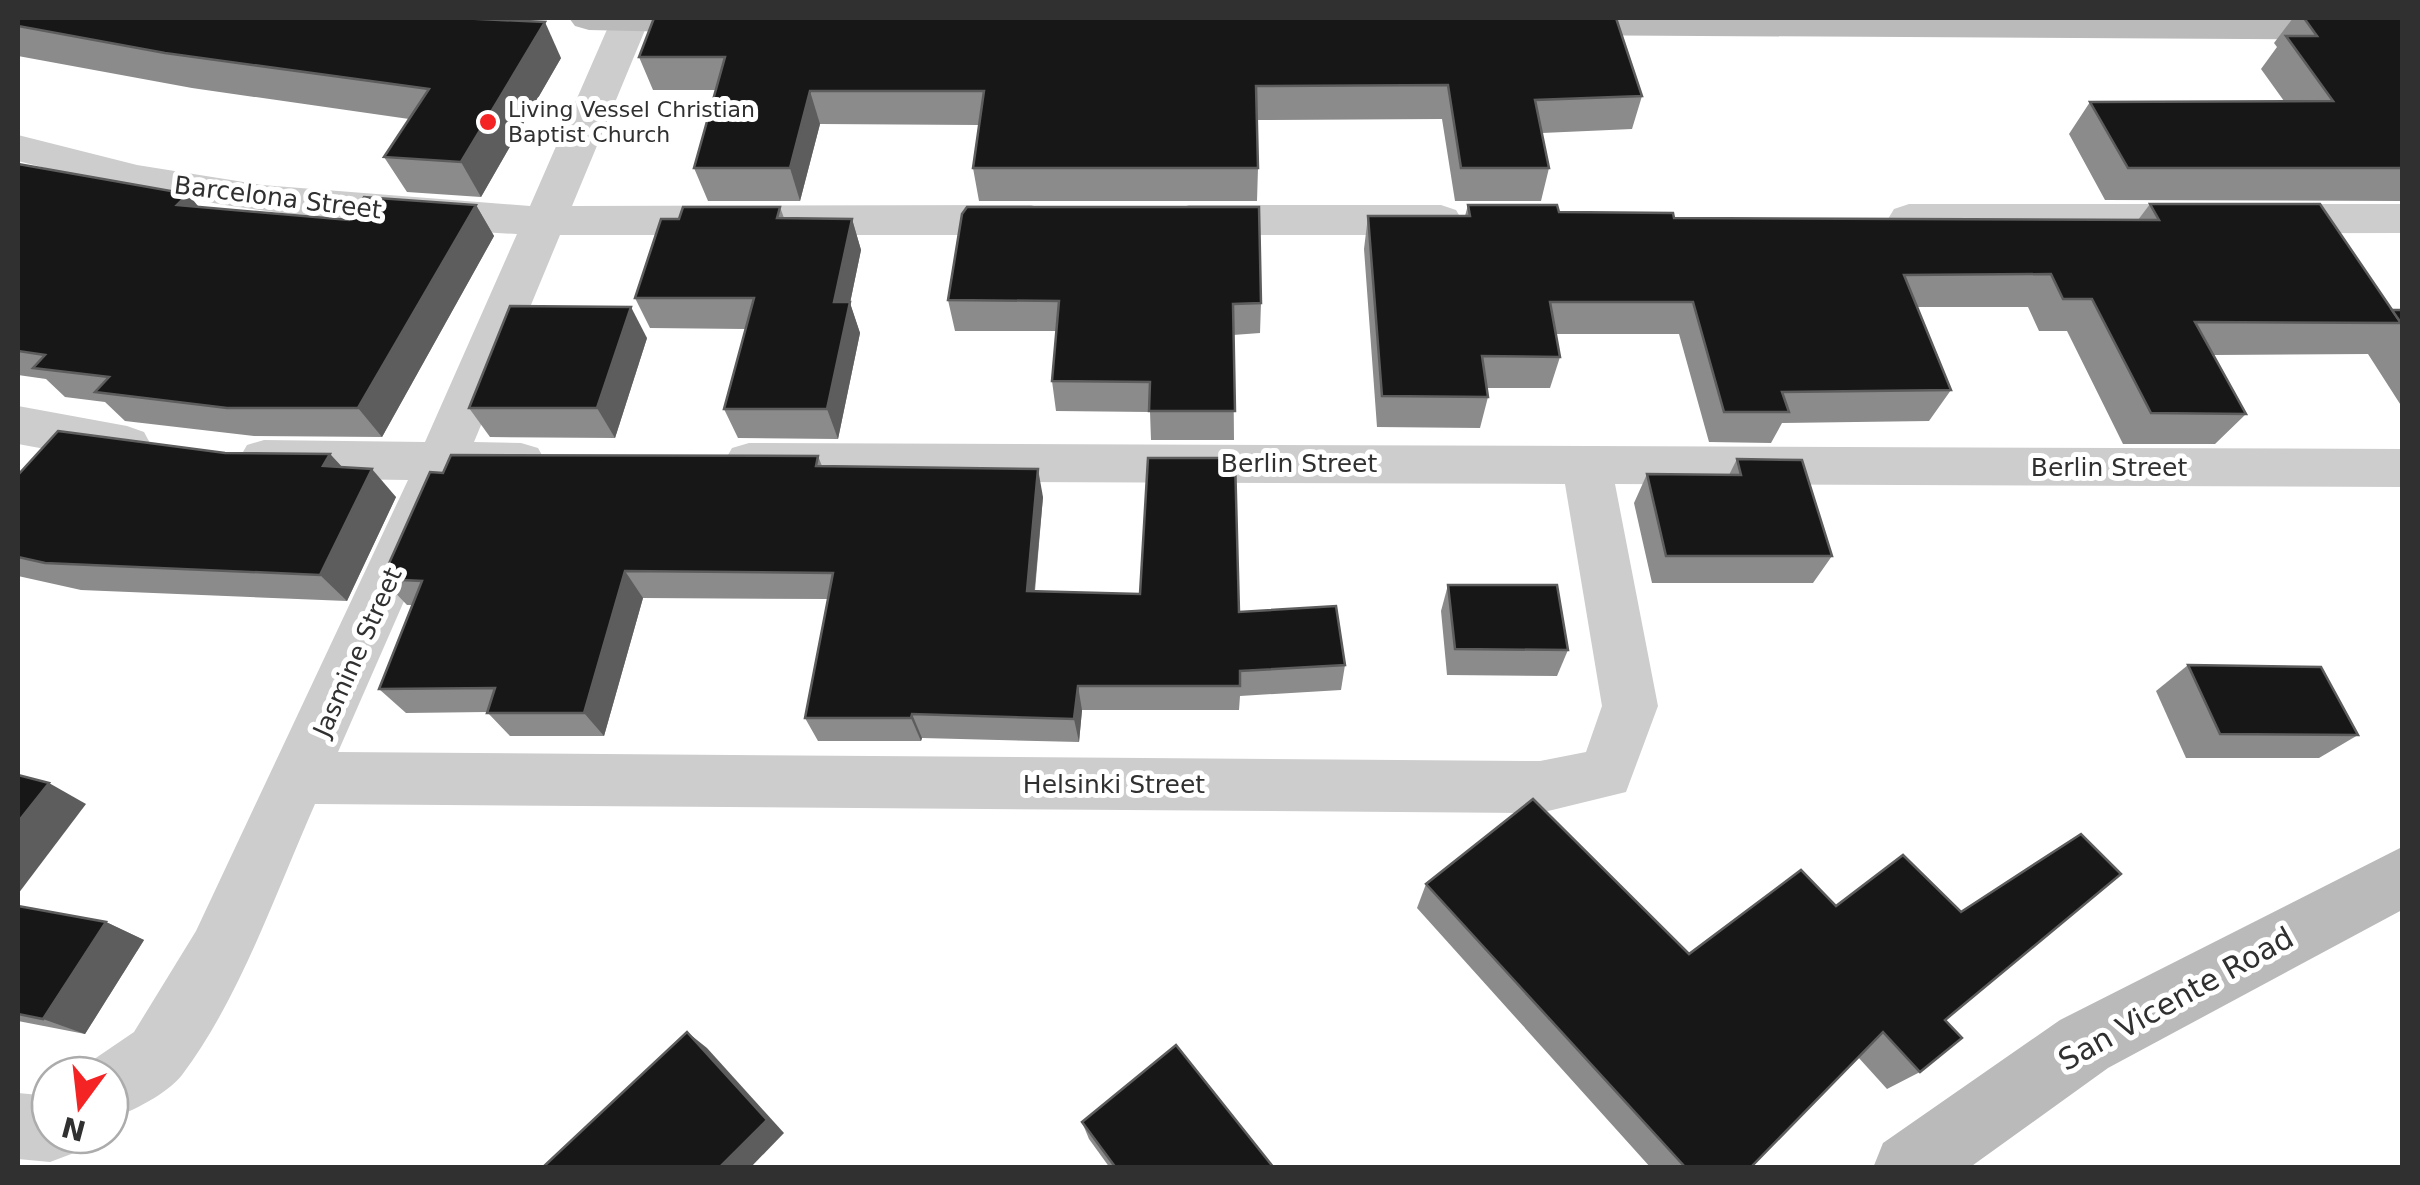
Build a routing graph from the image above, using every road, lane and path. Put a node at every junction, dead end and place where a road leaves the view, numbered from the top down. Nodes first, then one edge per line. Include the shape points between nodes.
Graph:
1 (589, 18) edge
2 (631, 19) edge
3 (768, 21) edge
4 (1497, 23) edge
5 (2402, 28) edge
6 (18, 148) edge
7 (2402, 219) edge
8 (548, 220) junction
9 (1066, 220) edge
10 (1146, 220) edge
11 (1485, 220) edge
12 (1864, 220) edge
13 (18, 426) edge
14 (68, 436) junction
15 (442, 462) junction
16 (560, 462) edge
17 (698, 462) edge
18 (1586, 464) junction
19 (2402, 468) edge
20 (30, 482) edge
21 (302, 778) junction
22 (2402, 877) edge
23 (130, 1073) edge
24 (1908, 1168) edge

1 - 2 main road
2 - 3 main road
2 - 8 street, Jasmine Street
4 - 5 main road
6 - 8 street, Barcelona Street via 82,168 216,192
7 - 12 street
8 - 9 street, Barcelona Street
8 - 15 street, Jasmine Street
10 - 11 street
13 - 14 street
14 - 15 street via 196,453
14 - 20 street
15 - 16 street
15 - 21 street, Jasmine Street
17 - 18 street, Berlin Street
18 - 19 street, Berlin Street
18 - 21 street, Helsinki Street via 1630,706 1606,774 1540,787
21 - 23 street, Jasmine Street via 218,953 156,1054
22 - 24 main road, San Vicente Road via 2084,1044

